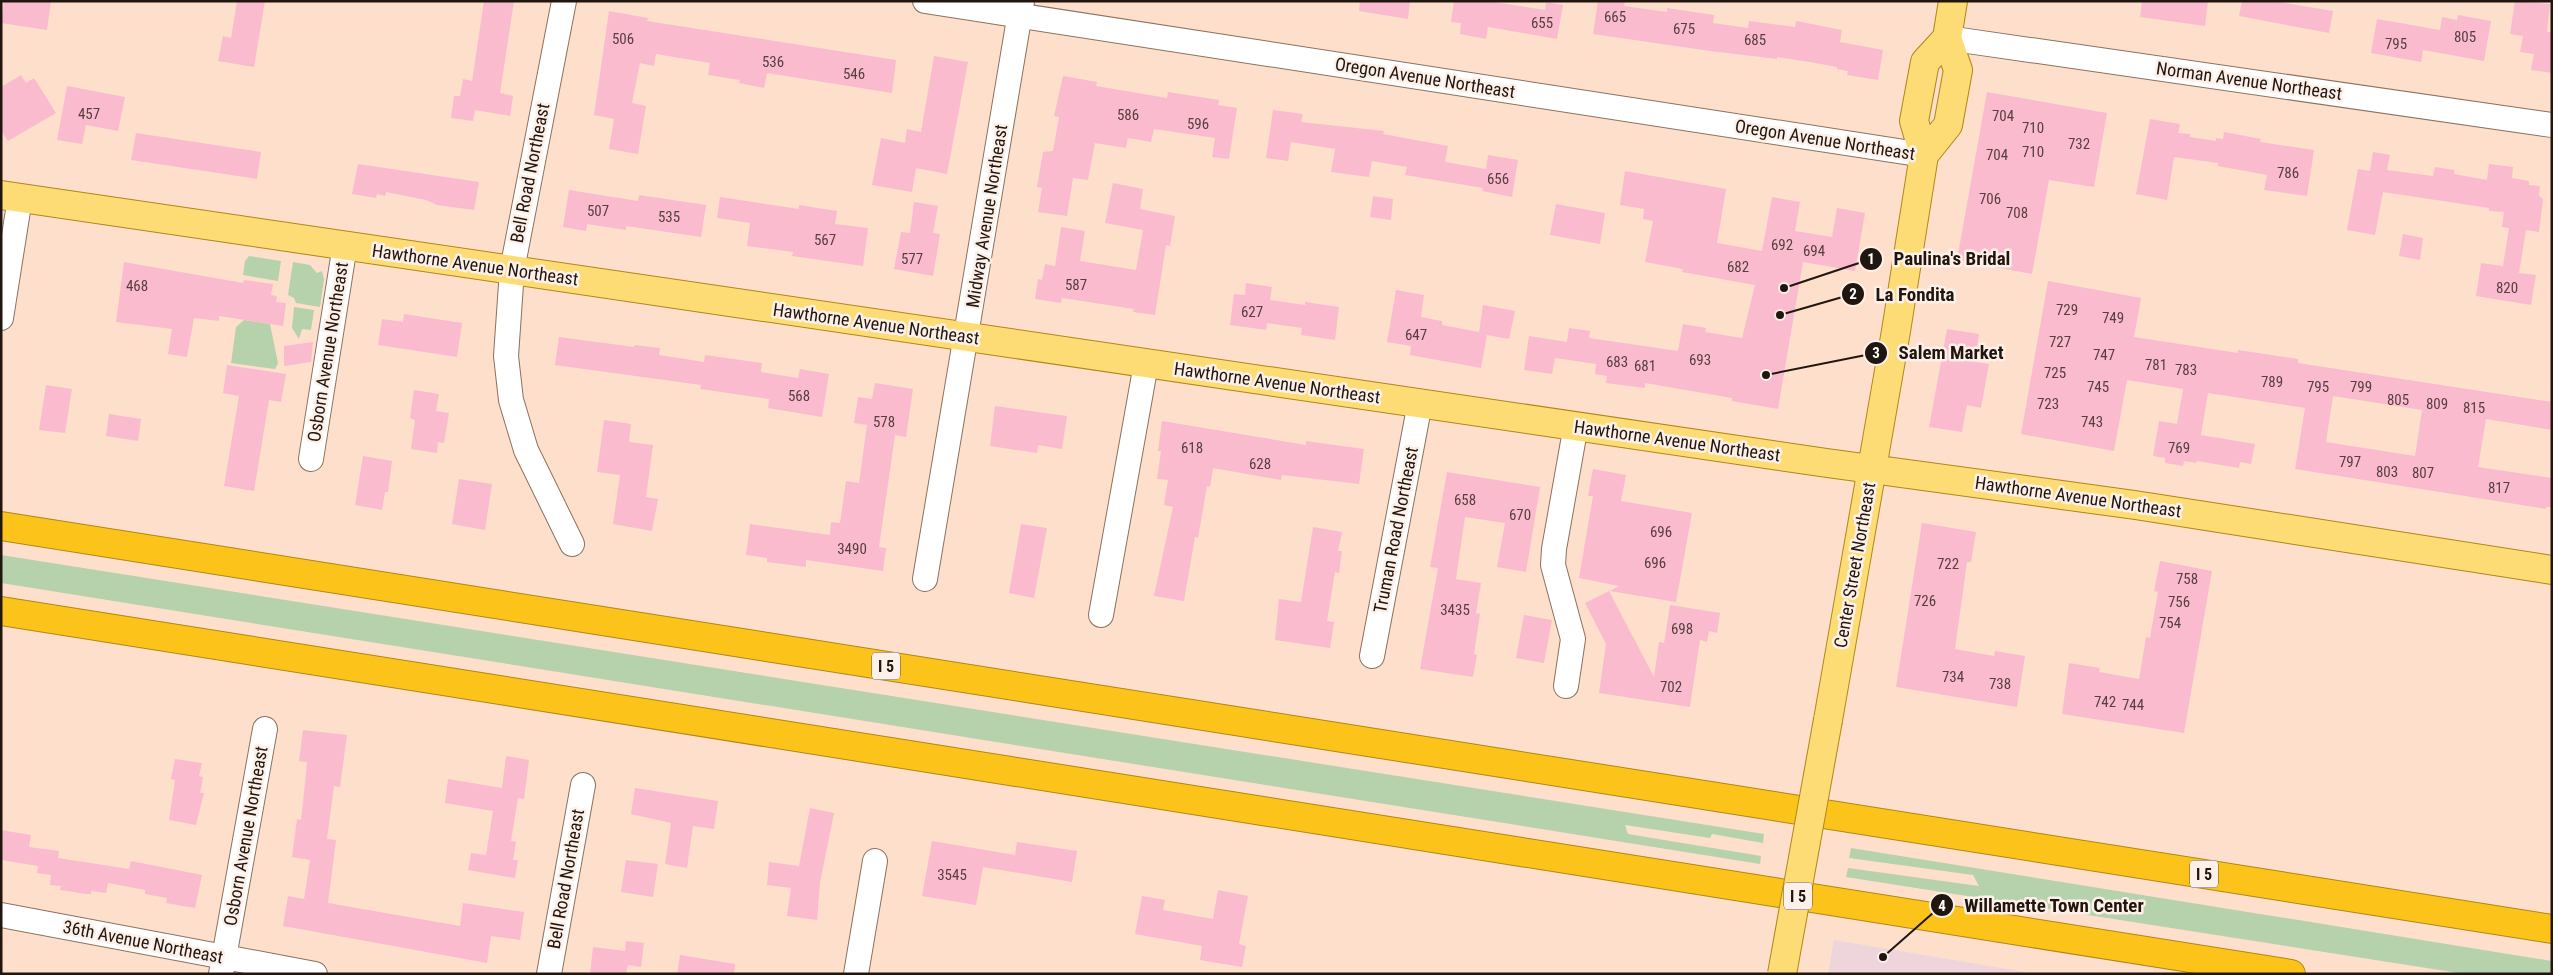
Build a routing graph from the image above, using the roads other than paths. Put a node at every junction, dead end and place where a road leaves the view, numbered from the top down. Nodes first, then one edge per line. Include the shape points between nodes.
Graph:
1 (564, 1) edge
2 (925, 1) edge
3 (1953, 1) edge
4 (1021, 8) edge
5 (1947, 38) junction
6 (2552, 125) edge
7 (1924, 155) junction
8 (11, 197) edge
9 (345, 245) junction
10 (512, 270) junction
11 (1, 318) edge
12 (966, 338) junction
13 (1146, 364) junction
14 (1420, 403) junction
15 (1576, 426) junction
16 (311, 459) dead end
17 (1872, 468) junction
18 (1, 526) edge
19 (572, 544) dead end
20 (2552, 570) edge
21 (925, 579) dead end
22 (1, 612) edge
23 (1101, 615) dead end
24 (1372, 656) dead end
25 (1566, 686) dead end
26 (265, 728) dead end
27 (583, 785) dead end
28 (875, 861) dead end
29 (1, 915) edge
30 (2552, 929) edge
31 (223, 965) edge
32 (315, 974) edge
33 (549, 974) edge
34 (856, 974) edge
35 (1782, 974) edge
36 (2291, 974) edge

1 - 10 street, Bell Road Northeast
2 - 4 street, Oregon Avenue Northeast
3 - 5 main road
4 - 7 street, Oregon Avenue Northeast
4 - 12 street, Midway Avenue Northeast
5 - 6 street, Norman Avenue Northeast
5 - 7 main road, Center Street Northeast via 1925,62 1914,121
7 - 17 main road, Center Street Northeast
8 - 9 main road, Hawthorne Avenue Northeast
8 - 11 street
9 - 10 main road, Hawthorne Avenue Northeast
9 - 16 street, Osborn Avenue Northeast
10 - 12 main road, Hawthorne Avenue Northeast
10 - 19 street, Bell Road Northeast via 506,356 512,400 526,450
12 - 13 main road, Hawthorne Avenue Northeast
12 - 21 street, Midway Avenue Northeast
13 - 14 main road, Hawthorne Avenue Northeast
13 - 23 street
14 - 15 main road, Hawthorne Avenue Northeast
14 - 24 street, Truman Road Northeast
15 - 17 main road, Hawthorne Avenue Northeast
15 - 25 street via 1553,565 1573,639
17 - 20 main road, Hawthorne Avenue Northeast
17 - 35 main road, Center Street Northeast, bridge
18 - 30 highway, I 5
22 - 36 highway, I 5
26 - 31 street, Osborn Avenue Northeast
27 - 33 street, Bell Road Northeast
28 - 34 street
29 - 31 street, 36th Avenue Northeast
31 - 32 street, 36th Avenue Northeast

